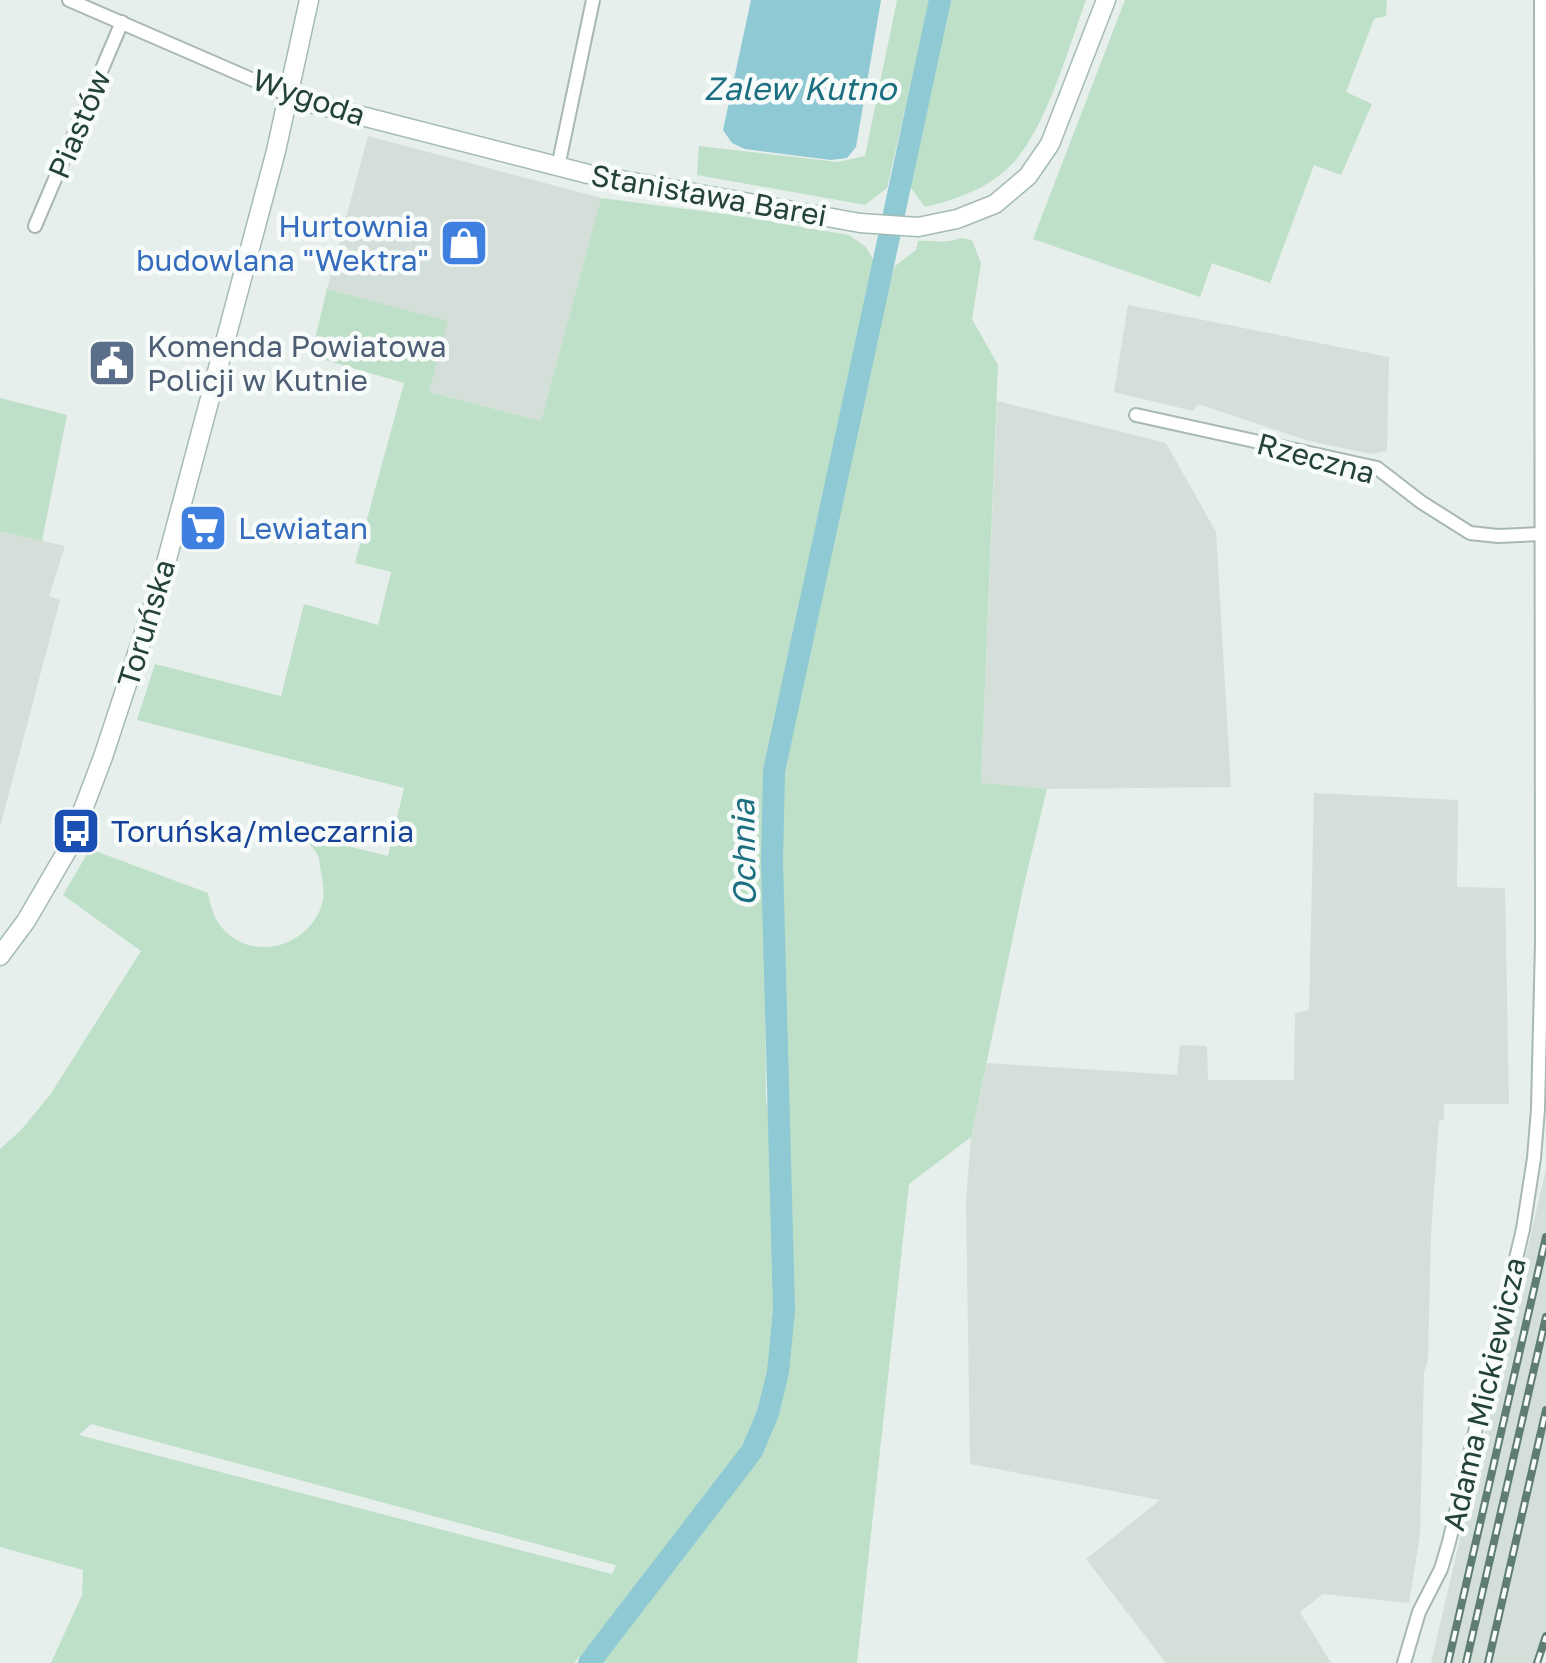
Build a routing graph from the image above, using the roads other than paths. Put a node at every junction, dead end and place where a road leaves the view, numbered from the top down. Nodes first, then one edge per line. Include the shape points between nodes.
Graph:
1 (69, 0) edge
2 (308, 0) edge
3 (593, 0) edge
4 (1106, 0) edge
5 (1541, 0) edge
6 (122, 22) junction
7 (288, 95) junction
8 (558, 167) junction
9 (35, 226) dead end
10 (1136, 415) dead end
11 (1541, 534) junction
12 (0, 956) edge
13 (1404, 1663) edge

1 - 6 street, Wygoda
2 - 7 street, Toruńska
3 - 8 street
4 - 8 street, Stanisława Barei via 1050,144 1028,176 996,204 957,219 918,227 860,223
5 - 11 street, Adama Mickiewicza
6 - 7 street, Wygoda
6 - 9 street, Piastów
7 - 8 street, Wygoda
7 - 12 street, Toruńska via 162,578 120,707 68,850
10 - 11 street, Rzeczna via 1376,468 1470,533
11 - 13 street, Adama Mickiewicza via 1542,942 1534,1158 1449,1542

